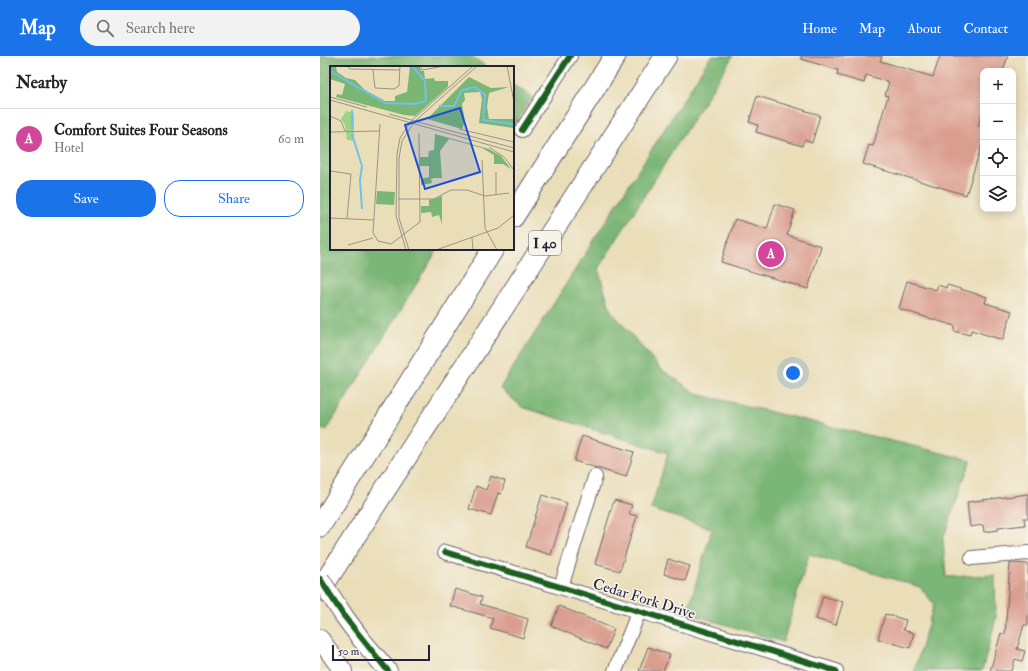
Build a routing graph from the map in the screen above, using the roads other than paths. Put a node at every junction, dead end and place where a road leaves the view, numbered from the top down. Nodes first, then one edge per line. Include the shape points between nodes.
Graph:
1 (570, 56) edge
2 (615, 56) edge
3 (666, 56) edge
4 (522, 130) dead end
5 (514, 216) edge
6 (492, 250) edge
7 (595, 477) dead end
8 (320, 526) edge
9 (445, 552) dead end
10 (1028, 553) edge
11 (972, 558) dead end
12 (320, 580) edge
13 (561, 587) junction
14 (320, 590) edge
15 (639, 611) junction
16 (320, 639) edge
17 (343, 670) edge
18 (388, 671) edge
19 (615, 671) edge
20 (836, 671) edge

1 - 4 street
2 - 5 highway, I 40
3 - 14 highway, I 40
6 - 8 highway
7 - 13 street
9 - 13 street, Cedar Fork Drive
10 - 11 street
12 - 18 main road, bridge via 361,639
13 - 15 street, Cedar Fork Drive
15 - 19 street
15 - 20 street, Cedar Fork Drive
16 - 17 main road

